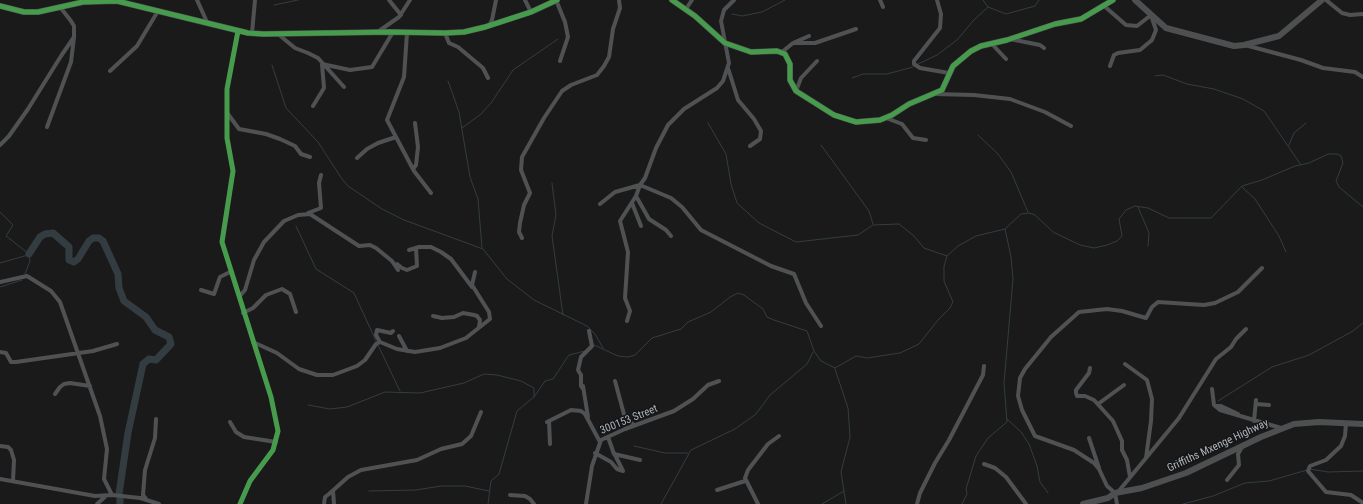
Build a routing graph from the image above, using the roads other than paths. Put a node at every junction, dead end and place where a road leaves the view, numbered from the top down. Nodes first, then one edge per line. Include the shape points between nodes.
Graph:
1 (197, 0) edge
2 (256, 0) edge
3 (389, 0) edge
4 (410, 0) edge
5 (496, 0) edge
6 (525, 0) edge
7 (556, 0) edge
8 (619, 0) edge
9 (672, 0) edge
10 (692, 0) edge
11 (734, 0) edge
12 (880, 0) edge
13 (937, 0) edge
14 (1113, 0) edge
15 (1135, 0) edge
16 (1322, 0) edge
17 (1326, 0) edge
18 (1103, 5) junction
19 (0, 6) edge
20 (60, 7) junction
21 (686, 8) junction
22 (883, 8) dead end
23 (158, 11) junction
24 (531, 12) junction
25 (1363, 14) edge
26 (401, 15) junction
27 (1151, 15) junction
28 (207, 22) junction
29 (488, 26) junction
30 (856, 29) dead end
31 (238, 30) junction
32 (393, 32) junction
33 (252, 33) junction
34 (377, 33) junction
35 (407, 33) junction
36 (445, 33) junction
37 (278, 34) junction
38 (809, 36) dead end
39 (74, 37) junction
40 (1010, 39) junction
41 (724, 43) junction
42 (793, 43) junction
43 (991, 43) junction
44 (1244, 45) junction
45 (1044, 48) dead end
46 (782, 52) junction
47 (1006, 59) dead end
48 (560, 61) dead end
49 (817, 61) dead end
50 (322, 64) junction
51 (1110, 66) dead end
52 (728, 68) junction
53 (110, 71) dead end
54 (949, 73) junction
55 (1363, 77) edge
56 (488, 78) dead end
57 (344, 87) dead end
58 (796, 91) junction
59 (935, 94) junction
60 (313, 106) dead end
61 (228, 114) junction
62 (885, 118) junction
63 (415, 123) dead end
64 (1071, 126) dead end
65 (48, 127) dead end
66 (396, 137) junction
67 (926, 140) dead end
68 (0, 145) edge
69 (750, 146) dead end
70 (310, 157) dead end
71 (357, 158) dead end
72 (413, 169) junction
73 (321, 175) dead end
74 (640, 185) junction
75 (431, 193) dead end
76 (636, 196) junction
77 (632, 203) junction
78 (600, 204) dead end
79 (306, 214) junction
80 (641, 226) dead end
81 (671, 236) dead end
82 (522, 238) dead end
83 (416, 248) junction
84 (409, 250) dead end
85 (393, 262) junction
86 (1262, 268) dead end
87 (398, 270) dead end
88 (230, 272) junction
89 (475, 272) dead end
90 (0, 282) edge
91 (474, 288) junction
92 (201, 290) dead end
93 (238, 297) junction
94 (296, 312) dead end
95 (244, 313) junction
96 (433, 316) dead end
97 (627, 321) dead end
98 (821, 326) dead end
99 (479, 327) junction
100 (1246, 329) dead end
101 (393, 331) dead end
102 (589, 331) dead end
103 (399, 336) dead end
104 (253, 342) junction
105 (380, 342) junction
106 (117, 344) dead end
107 (407, 351) junction
108 (0, 352) edge
109 (77, 353) junction
110 (1125, 364) dead end
111 (984, 366) dead end
112 (1090, 368) dead end
113 (615, 381) dead end
114 (719, 381) dead end
115 (1124, 385) dead end
116 (90, 386) junction
117 (1212, 390) dead end
118 (55, 394) dead end
119 (1098, 404) junction
120 (1269, 405) dead end
121 (481, 412) dead end
122 (156, 419) dead end
123 (588, 419) junction
124 (1253, 420) junction
125 (230, 422) dead end
126 (1346, 423) junction
127 (1363, 424) edge
128 (634, 426) junction
129 (1281, 428) junction
130 (779, 436) dead end
131 (608, 437) junction
132 (1089, 438) dead end
133 (276, 442) junction
134 (600, 442) junction
135 (550, 444) dead end
136 (1243, 445) junction
137 (0, 446) edge
138 (596, 453) junction
139 (614, 453) junction
140 (1146, 459) junction
141 (640, 460) dead end
142 (984, 464) dead end
143 (1099, 469) junction
144 (1130, 478) junction
145 (0, 479) edge
146 (13, 480) junction
147 (745, 480) junction
148 (1227, 480) dead end
149 (717, 490) dead end
150 (333, 491) junction
151 (1115, 493) junction
152 (510, 494) dead end
153 (106, 495) junction
154 (112, 495) junction
155 (147, 500) junction
156 (1363, 503) edge
157 (97, 504) edge
158 (158, 504) edge
159 (240, 504) edge
160 (324, 504) edge
161 (334, 504) edge
162 (534, 504) edge
163 (586, 504) edge
164 (758, 504) edge
165 (917, 504) edge
166 (1026, 504) edge
167 (1084, 504) edge
168 (1117, 504) edge

1 - 28 street
2 - 33 street
3 - 26 street
4 - 26 street
5 - 29 street via 492,20
6 - 24 street
7 - 24 street
7 - 48 street via 568,37
8 - 82 street via 620,8 613,29 609,57 604,66 597,75 562,91 522,157 520,170 530,193 520,223 519,232
9 - 21 street
10 - 21 street
11 - 41 street via 723,14 721,25
12 - 22 street
13 - 54 street via 941,14 940,28 914,64 920,68
14 - 18 street
15 - 27 street
16 - 44 street via 1283,34
17 - 25 street via 1342,14
18 - 27 street via 1126,25 1137,26
18 - 40 street via 1081,19 1055,24
19 - 20 street via 24,12
20 - 23 street via 84,2 117,1
20 - 39 street via 74,26
21 - 41 street
23 - 28 street
23 - 53 street via 137,46
24 - 29 street
26 - 34 street
27 - 44 street via 1166,28 1225,44
27 - 51 street via 1156,30 1152,40 1140,50 1114,55
28 - 31 street
29 - 36 street via 464,32
30 - 42 street via 815,43
31 - 33 street
31 - 61 street via 227,89
32 - 34 street
32 - 35 street
32 - 50 street via 372,67 350,70
33 - 37 street
34 - 37 street
35 - 36 street
35 - 66 street via 404,77 387,118
36 - 56 street via 448,43 458,47 483,68
37 - 50 street via 292,46 314,55
38 - 42 street
39 - 65 street via 71,62
39 - 68 street via 28,109
40 - 43 street
40 - 45 street
41 - 46 street via 751,52
41 - 52 street
42 - 46 street
43 - 47 street
43 - 54 street via 971,51 959,60
44 - 55 street via 1323,68 1355,72
46 - 58 street via 788,60 790,80
49 - 58 street via 801,78
50 - 57 street
50 - 60 street via 324,88
52 - 69 street via 738,100 761,131 760,139
52 - 74 street via 720,85 684,109 668,125
54 - 59 street via 945,86
58 - 62 street via 845,120 863,122
59 - 62 street via 909,104
59 - 64 street via 1010,99 1045,112
61 - 70 street via 239,129 280,139 295,146 301,154
61 - 88 street via 227,138 233,171 222,238
62 - 67 street via 902,124 913,138
63 - 72 street via 418,147 416,165
66 - 71 street via 378,143
66 - 72 street
72 - 75 street
73 - 79 street via 321,208
74 - 76 street
74 - 78 street via 615,192
74 - 98 street via 671,198 682,207 700,230 771,266 794,274 806,303
76 - 77 street
76 - 81 street via 648,219
77 - 80 street
77 - 97 street via 620,221 628,252 625,298 630,311
79 - 85 street via 313,215 359,246 370,245 376,248
79 - 93 street via 290,217 269,236 258,252 245,290
83 - 84 street
83 - 85 street via 417,266 407,270
83 - 91 street via 431,247 446,255
85 - 87 street
86 - 143 street via 1238,292 1214,303 1204,305 1158,302 1146,318 1107,309 1075,314 1028,364 1020,378 1018,390 1022,410 1038,438 1074,450
88 - 92 street via 220,277 214,294
88 - 93 street
89 - 91 street via 472,282
90 - 109 street via 27,276 51,290 60,302
91 - 99 street via 490,314 489,321
93 - 95 street
94 - 95 street via 290,294 282,289 266,295
95 - 104 street
96 - 99 street via 454,317 463,313 474,315 480,320
99 - 107 street via 466,338 440,348 423,352
100 - 140 street via 1231,347 1216,358 1190,403
101 - 105 street via 391,333 377,330 376,336
102 - 123 street via 592,346 581,357 578,370
103 - 107 street
104 - 105 street via 277,353 299,369 318,375 333,375 357,366
104 - 133 street via 274,407 278,431
105 - 107 street
106 - 109 street
108 - 109 street via 6,353 11,362
109 - 116 street
110 - 140 street via 1147,380 1152,399
111 - 165 street via 983,375 933,466
112 - 119 street via 1089,374 1076,393 1077,396 1090,397
113 - 128 street via 625,418
114 - 128 street, 300153 Street via 708,384 693,399 674,411
115 - 119 street
116 - 118 street via 66,384
116 - 154 street via 106,442 105,482
117 - 124 street via 1220,410
119 - 144 street via 1117,428
120 - 124 street via 1256,402
121 - 150 street via 471,436 462,444 441,448 417,460 361,470 348,477
122 - 155 street via 155,438 147,459 143,484
123 - 134 street
123 - 135 street via 583,412 576,409 548,421
124 - 129 street
125 - 133 street via 236,432 244,437
126 - 127 street, Griffiths Mxenge Highway
126 - 129 street, Griffiths Mxenge Highway via 1305,422
126 - 156 street via 1341,446 1326,460 1310,466 1308,471 1326,492 1351,495
128 - 131 street, 300153 Street
129 - 136 street, Griffiths Mxenge Highway
130 - 147 street via 768,444 748,470
131 - 134 street, 300153 Street
131 - 139 street
132 - 143 street
133 - 159 street via 250,481
134 - 138 street, 300153 Street
136 - 148 street via 1238,454 1239,465
136 - 151 street, Griffiths Mxenge Highway via 1186,473 1142,488
137 - 146 street via 12,450
138 - 139 street via 623,472
138 - 163 street, 300153 Street
139 - 141 street
140 - 144 street
142 - 166 street via 995,468 1006,477
143 - 151 street via 1107,486
144 - 151 street via 1120,491
145 - 146 street
146 - 153 street via 95,496
147 - 149 street
147 - 164 street
150 - 160 street via 325,498
150 - 161 street
151 - 167 street, Griffiths Mxenge Highway via 1108,498
151 - 168 street
152 - 162 street via 525,496
153 - 154 street
153 - 157 street
154 - 155 street
155 - 158 street

